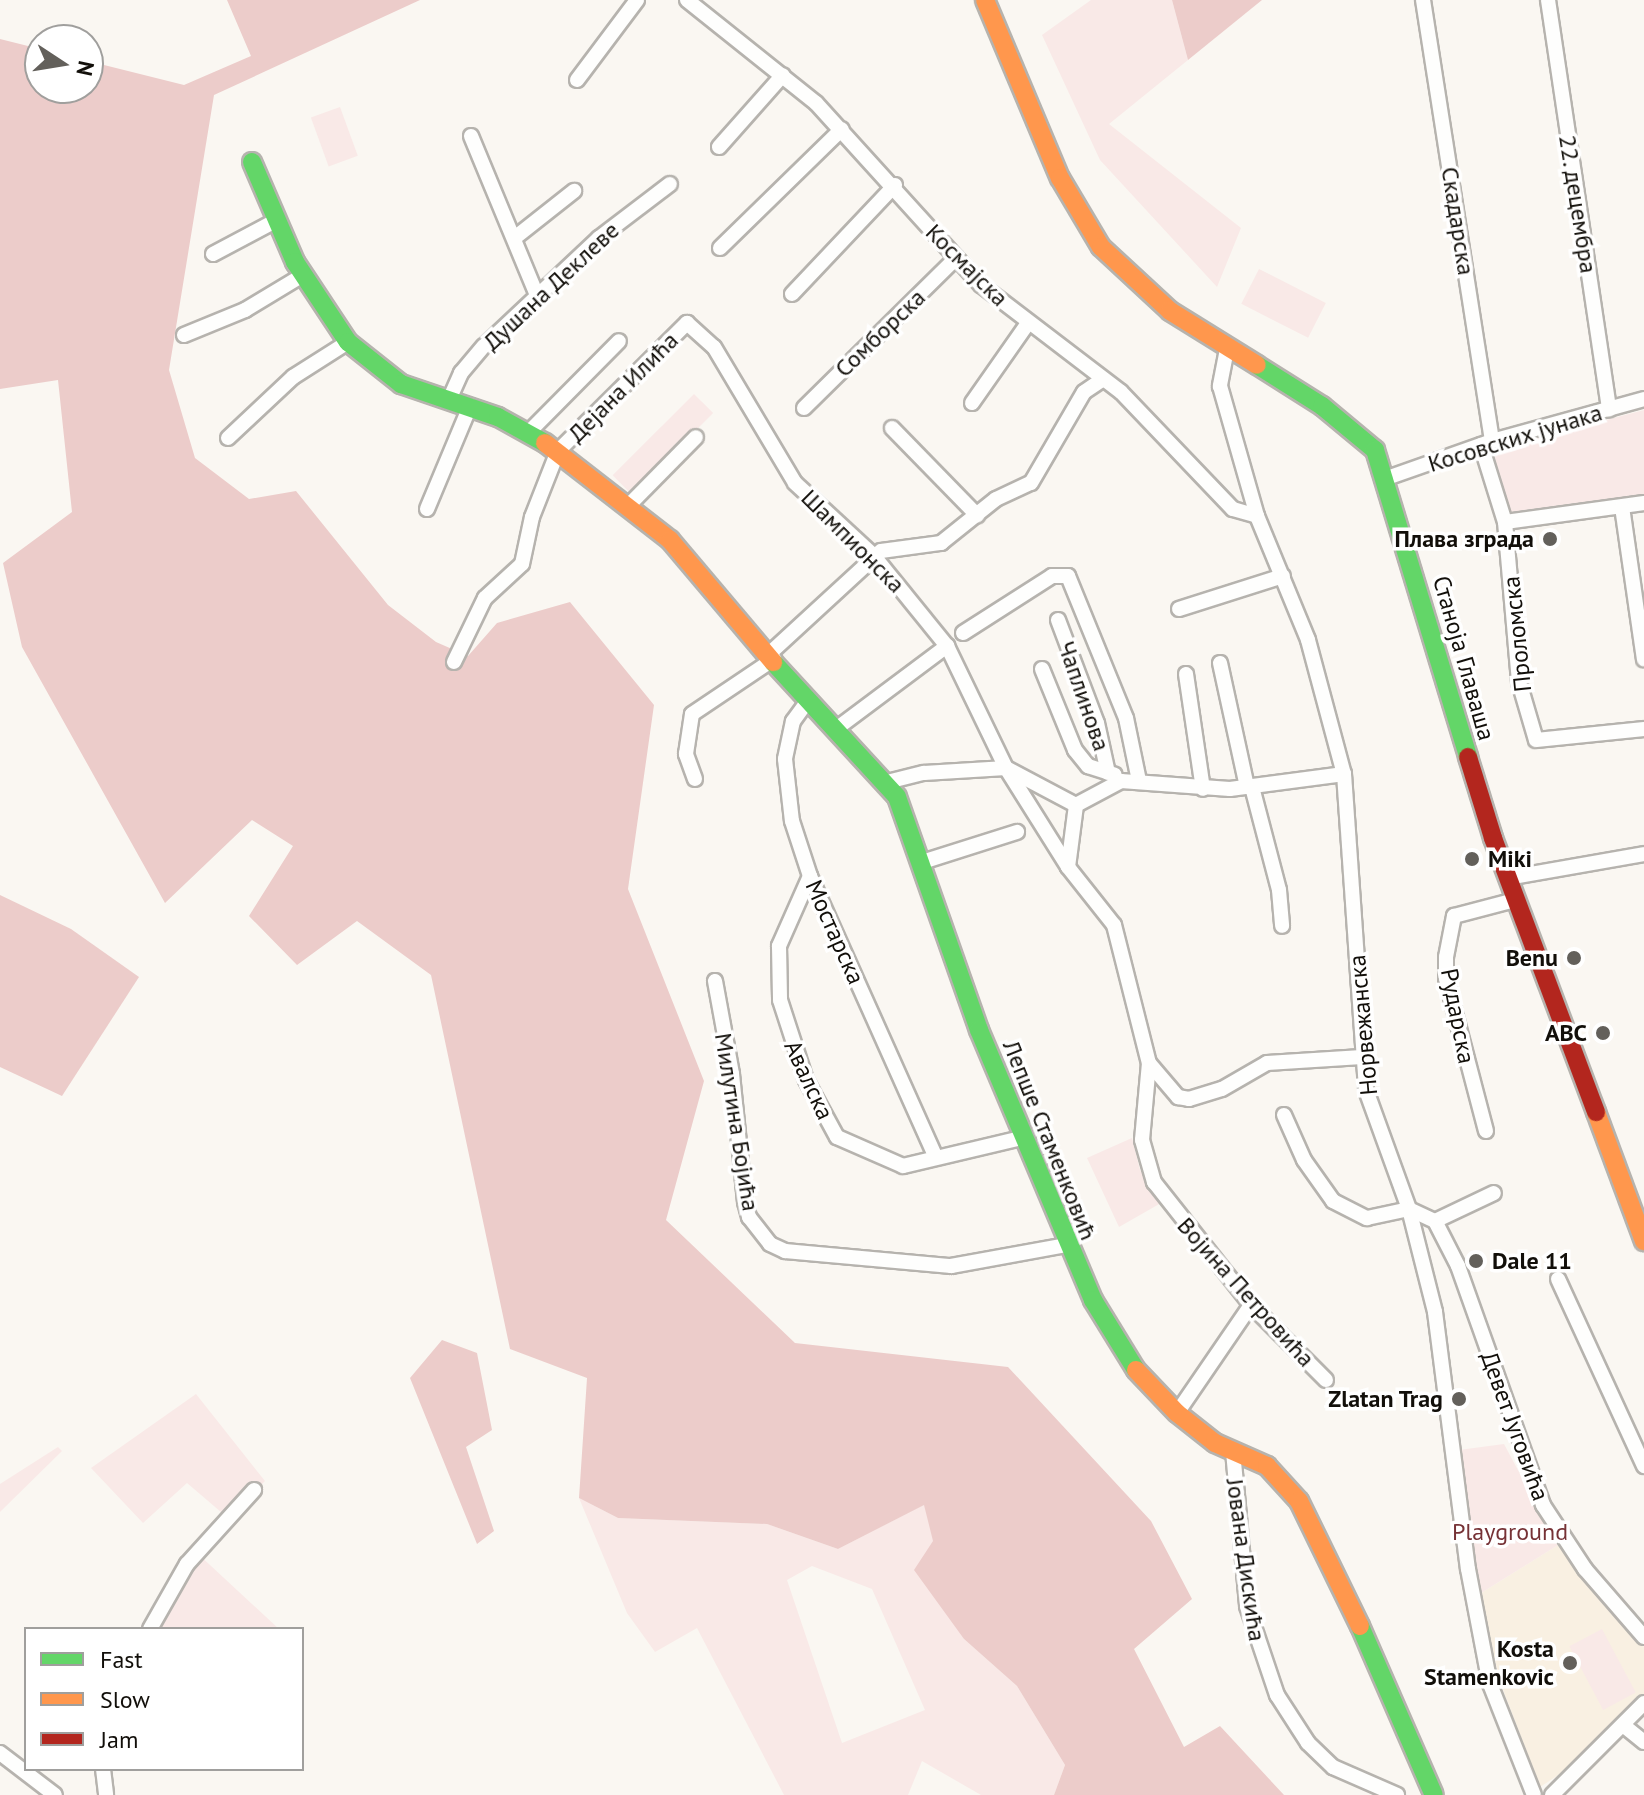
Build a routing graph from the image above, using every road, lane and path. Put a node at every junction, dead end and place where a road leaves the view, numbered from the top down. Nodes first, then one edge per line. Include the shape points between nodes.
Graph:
1 (637, 0) edge
2 (687, 0) edge
3 (985, 0) edge
4 (1423, 0) edge
5 (1548, 0) edge
6 (783, 75) junction
7 (577, 80) dead end
8 (842, 129) junction
9 (471, 136) dead end
10 (719, 147) dead end
11 (252, 162) dead end
12 (670, 184) dead end
13 (895, 185) junction
14 (574, 191) dead end
15 (277, 220) junction
16 (517, 236) junction
17 (720, 248) dead end
18 (213, 254) dead end
19 (956, 258) junction
20 (303, 275) junction
21 (792, 294) dead end
22 (538, 298) junction
23 (687, 323) joint
24 (1028, 323) junction
25 (184, 335) dead end
26 (619, 341) dead end
27 (348, 342) junction
28 (1227, 349) junction
29 (1103, 379) junction
30 (1644, 399) edge
31 (449, 400) junction
32 (972, 403) dead end
33 (470, 406) junction
34 (804, 408) dead end
35 (1609, 409) junction
36 (892, 428) dead end
37 (528, 433) junction
38 (696, 437) dead end
39 (228, 438) dead end
40 (1487, 443) junction
41 (558, 451) junction
42 (1387, 478) junction
43 (1644, 503) edge
44 (627, 507) junction
45 (1622, 507) junction
46 (427, 509) dead end
47 (977, 515) junction
48 (1257, 516) junction
49 (1505, 522) junction
50 (874, 556) junction
51 (1283, 576) junction
52 (1179, 609) dead end
53 (1058, 620) dead end
54 (963, 633) dead end
55 (947, 646) junction
56 (772, 656) junction
57 (1644, 659) edge
58 (454, 662) dead end
59 (1220, 663) dead end
60 (1042, 669) dead end
61 (1186, 674) dead end
62 (807, 702) junction
63 (836, 729) junction
64 (1644, 729) edge
65 (1006, 768) junction
66 (1344, 774) junction
67 (1115, 777) junction
68 (695, 779) dead end
69 (1139, 781) junction
70 (887, 782) junction
71 (1249, 787) junction
72 (1203, 789) junction
73 (1076, 805) junction
74 (1017, 832) dead end
75 (1644, 854) edge
76 (919, 863) junction
77 (1068, 867) junction
78 (810, 876) junction
79 (1508, 878) junction
80 (1515, 900) junction
81 (1282, 926) dead end
82 (715, 981) dead end
83 (1362, 1057) junction
84 (1149, 1063) junction
85 (1284, 1115) dead end
86 (1486, 1131) dead end
87 (1026, 1137) junction
88 (935, 1155) junction
89 (1494, 1193) dead end
90 (1409, 1209) junction
91 (1640, 1220) edge
92 (1435, 1221) junction
93 (1644, 1241) edge
94 (1067, 1245) junction
95 (1558, 1279) dead end
96 (1251, 1305) junction
97 (1326, 1380) dead end
98 (1177, 1413) junction
99 (1233, 1451) junction
100 (1644, 1466) edge
101 (254, 1490) dead end
102 (151, 1627) edge
103 (1644, 1637) edge
104 (1644, 1703) edge
105 (1623, 1725) junction
106 (1644, 1742) edge
107 (0, 1753) edge
108 (103, 1771) edge
109 (55, 1795) edge
110 (106, 1795) edge
111 (1397, 1795) edge
112 (1434, 1795) edge
113 (1534, 1795) edge
114 (1552, 1795) edge

1 - 7 street
2 - 6 street, Космајска
3 - 28 street, Станоја Главаша via 1060,178 1101,247 1147,293
4 - 40 street, Скадарска
5 - 35 street, 22. децембра
6 - 8 street, Космајска
6 - 10 street
8 - 13 street, Космајска
8 - 17 street
9 - 16 street
11 - 15 street, Лепше Стаменковић
12 - 22 street, Душана Деклеве via 599,238
13 - 19 street, Космајска
13 - 21 street
14 - 16 street
15 - 18 street
15 - 20 street, Лепше Стаменковић
16 - 22 street
19 - 24 street, Космајска
19 - 34 street, Сомборска
20 - 25 street via 245,310
20 - 27 street, Лепше Стаменковић
22 - 31 street, Душана Деклеве via 484,346 461,373
23 - 41 street, Дејана Илића
23 - 50 street, Шампионска via 714,347 795,483
24 - 29 street, Космајска
24 - 32 street
26 - 37 street
27 - 31 street, Лепше Стаменковић via 401,384
27 - 39 street via 293,377
28 - 42 street, Станоја Главаша via 1360,433
28 - 48 street, Норвежанска via 1220,386
29 - 47 street via 1084,392 1031,483 996,499
29 - 48 street, Космајска via 1233,509
30 - 35 street, Косовских јунака
31 - 33 street, Лепше Стаменковић
33 - 37 street, Лепше Стаменковић
33 - 46 street
35 - 40 street, Косовских јунака
36 - 47 street
37 - 41 street, Лепше Стаменковић
38 - 44 street
40 - 42 street, Косовских јунака
40 - 49 street, Скадарска
41 - 44 street, Лепше Стаменковић
41 - 58 street via 532,517 522,564 485,598
42 - 79 street, Станоја Главаша
43 - 45 street
44 - 56 street, Лепше Стаменковић via 706,577
45 - 49 street
45 - 57 street
47 - 50 street via 941,543 890,548
48 - 51 street, Норвежанска
49 - 64 street, Проломска via 1519,682 1536,740
50 - 55 street, Шампионска
50 - 56 street
51 - 52 street
51 - 66 street, Норвежанска via 1313,655
53 - 67 street, Чаплинова
54 - 69 street via 1052,576 1068,576 1126,718
55 - 63 street
55 - 65 street, Шампионска
56 - 62 street, Лепше Стаменковић
56 - 68 street via 692,714 686,754
59 - 71 street
60 - 67 street via 1075,750 1088,766
61 - 72 street
62 - 63 street, Лепше Стаменковић
62 - 78 street, Мостарска via 793,721 784,784
63 - 70 street, Лепше Стаменковић
65 - 70 street via 924,773
65 - 73 street
65 - 77 street, Војина Петровића
66 - 71 street
66 - 83 street, Норвежанска
67 - 69 street
67 - 73 street
69 - 72 street
70 - 76 street, Лепше Стаменковић
71 - 72 street
71 - 81 street via 1279,890
73 - 77 street
74 - 76 street
75 - 79 street
76 - 87 street, Лепше Стаменковић via 979,1030
77 - 84 street, Војина Петровића via 1114,925
78 - 88 street, Мостарска
78 - 88 street, Авалска via 779,946 783,1022 806,1080 829,1125 846,1144 903,1166
79 - 80 street, Станоја Главаша
80 - 86 street, Рударска via 1454,916 1446,957 1446,978
80 - 91 street, Станоја Главаша
82 - 94 street, Милутина Бојића via 732,1074 745,1202 749,1217 770,1244 785,1251 951,1266
83 - 84 street via 1267,1063 1222,1089 1183,1099
83 - 90 street, Норвежанска via 1373,1117
84 - 96 street, Војина Петровића via 1142,1140 1147,1167 1177,1216
85 - 90 street via 1309,1170 1333,1201 1367,1218
87 - 88 street, Авалска
87 - 94 street, Лепше Стаменковић
89 - 92 street
90 - 92 street
90 - 113 street, Норвежанска via 1435,1312 1483,1652 1490,1684
91 - 93 street, Станоја Главаша
92 - 103 street, Девет Југовића via 1458,1266 1543,1505 1585,1569
94 - 98 street, Лепше Стаменковић via 1116,1340
95 - 100 street
96 - 97 street, Војина Петровића
96 - 98 street
98 - 99 street, Лепше Стаменковић
99 - 111 street, Јована Дискића via 1247,1606 1277,1695 1308,1743 1333,1767
99 - 112 street, Лепше Стаменковић via 1278,1475 1309,1515
101 - 102 street via 187,1564
104 - 105 street
105 - 106 street
105 - 114 street
107 - 109 street
108 - 110 street

